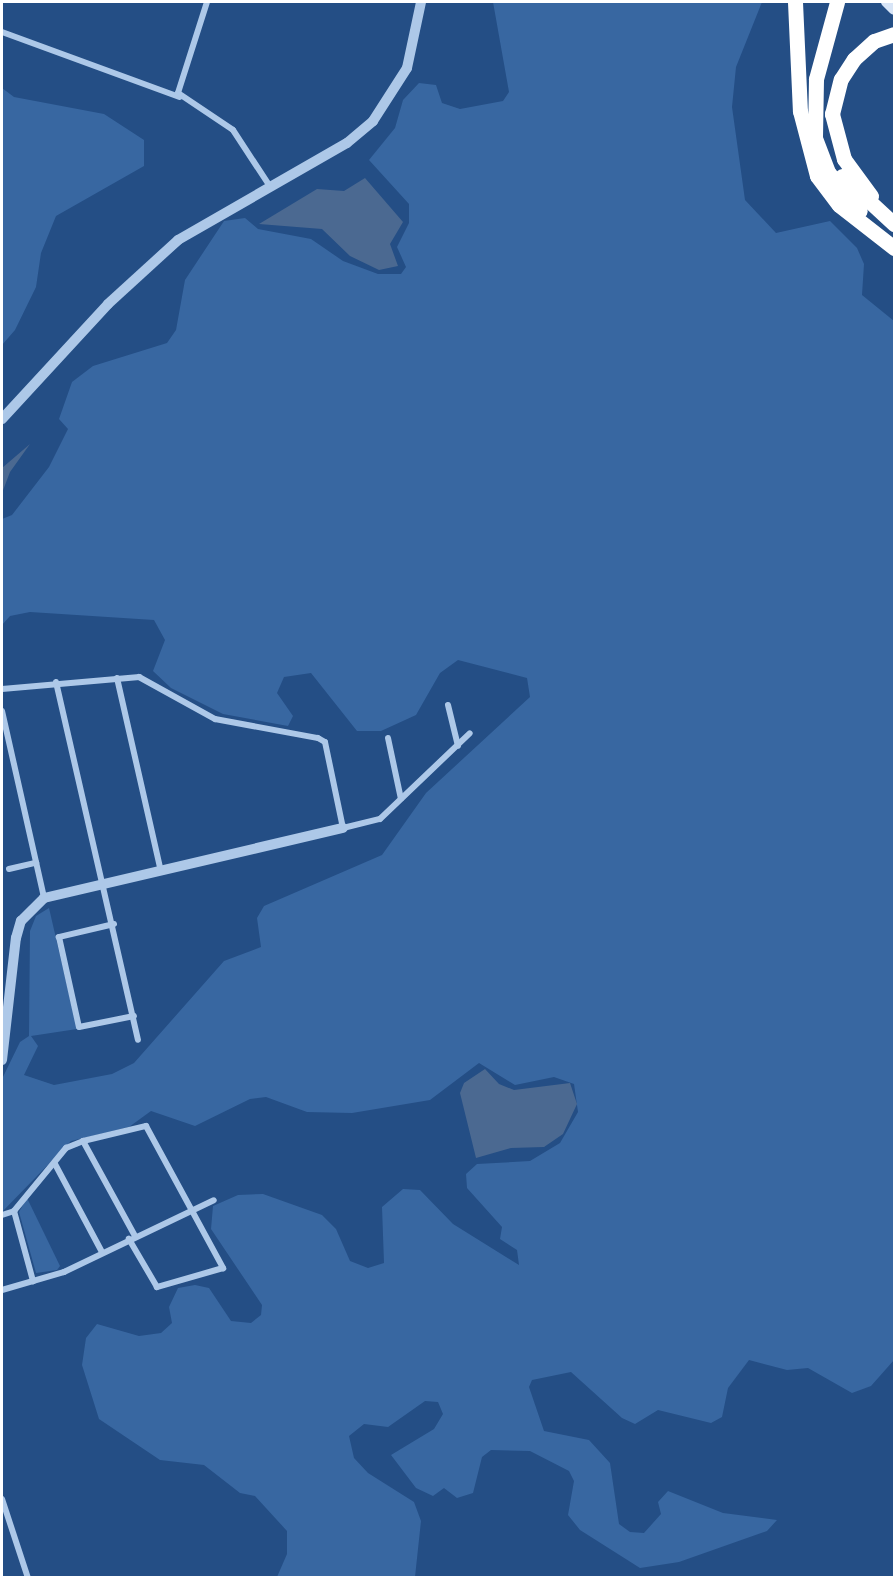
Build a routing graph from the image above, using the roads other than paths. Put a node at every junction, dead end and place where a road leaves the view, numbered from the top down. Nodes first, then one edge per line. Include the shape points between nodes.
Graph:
1 (207, 2) edge
2 (421, 2) edge
3 (795, 2) edge
4 (837, 2) edge
5 (847, 2) edge
6 (886, 2) edge
7 (894, 10) edge
8 (2, 32) edge
9 (894, 34) edge
10 (180, 97) junction
11 (269, 185) junction
12 (894, 222) edge
13 (894, 246) edge
14 (2, 419) edge
15 (117, 678) junction
16 (56, 682) junction
17 (2, 689) edge
18 (448, 705) dead end
19 (2, 711) edge
20 (470, 733) dead end
21 (388, 738) dead end
22 (458, 746) junction
23 (401, 799) junction
24 (343, 828) junction
25 (36, 863) junction
26 (9, 869) dead end
27 (161, 871) junction
28 (103, 884) junction
29 (44, 898) junction
30 (114, 924) junction
31 (134, 1016) junction
32 (138, 1040) dead end
33 (2, 1060) edge
34 (83, 1141) junction
35 (55, 1164) junction
36 (214, 1200) dead end
37 (192, 1209) junction
38 (14, 1211) junction
39 (2, 1215) edge
40 (132, 1238) junction
41 (102, 1252) junction
42 (33, 1281) junction
43 (2, 1290) edge
44 (2, 1499) edge
45 (28, 1578) edge

1 - 10 street
2 - 11 street via 413,51 385,108 347,143
3 - 13 highway via 800,111 817,176 839,205
4 - 13 highway via 816,79 814,138 828,172 847,198
5 - 12 highway via 825,77 823,135 848,186
6 - 7 main road
8 - 10 street
9 - 12 highway via 874,41 854,59 841,79 832,114 844,159
10 - 11 street via 233,130
11 - 14 street via 178,240 141,272
15 - 16 street
15 - 24 street via 151,680 215,719 325,742
15 - 27 street
16 - 17 street
16 - 28 street
18 - 22 street
19 - 25 street
20 - 22 street
21 - 23 street
22 - 23 street
23 - 24 street via 380,819
24 - 27 street
25 - 26 street
25 - 29 street
27 - 28 street
28 - 29 street
28 - 30 street
29 - 33 street via 21,921 16,938
30 - 31 street
30 - 31 street via 58,937 79,1027
31 - 32 street
34 - 35 street via 66,1148
34 - 37 street via 146,1126
34 - 40 street
35 - 38 street via 28,1188
35 - 41 street
36 - 37 street
37 - 40 street
37 - 40 street via 223,1268 157,1287
38 - 39 street
38 - 42 street
40 - 41 street
41 - 42 street
42 - 43 street
44 - 45 street

